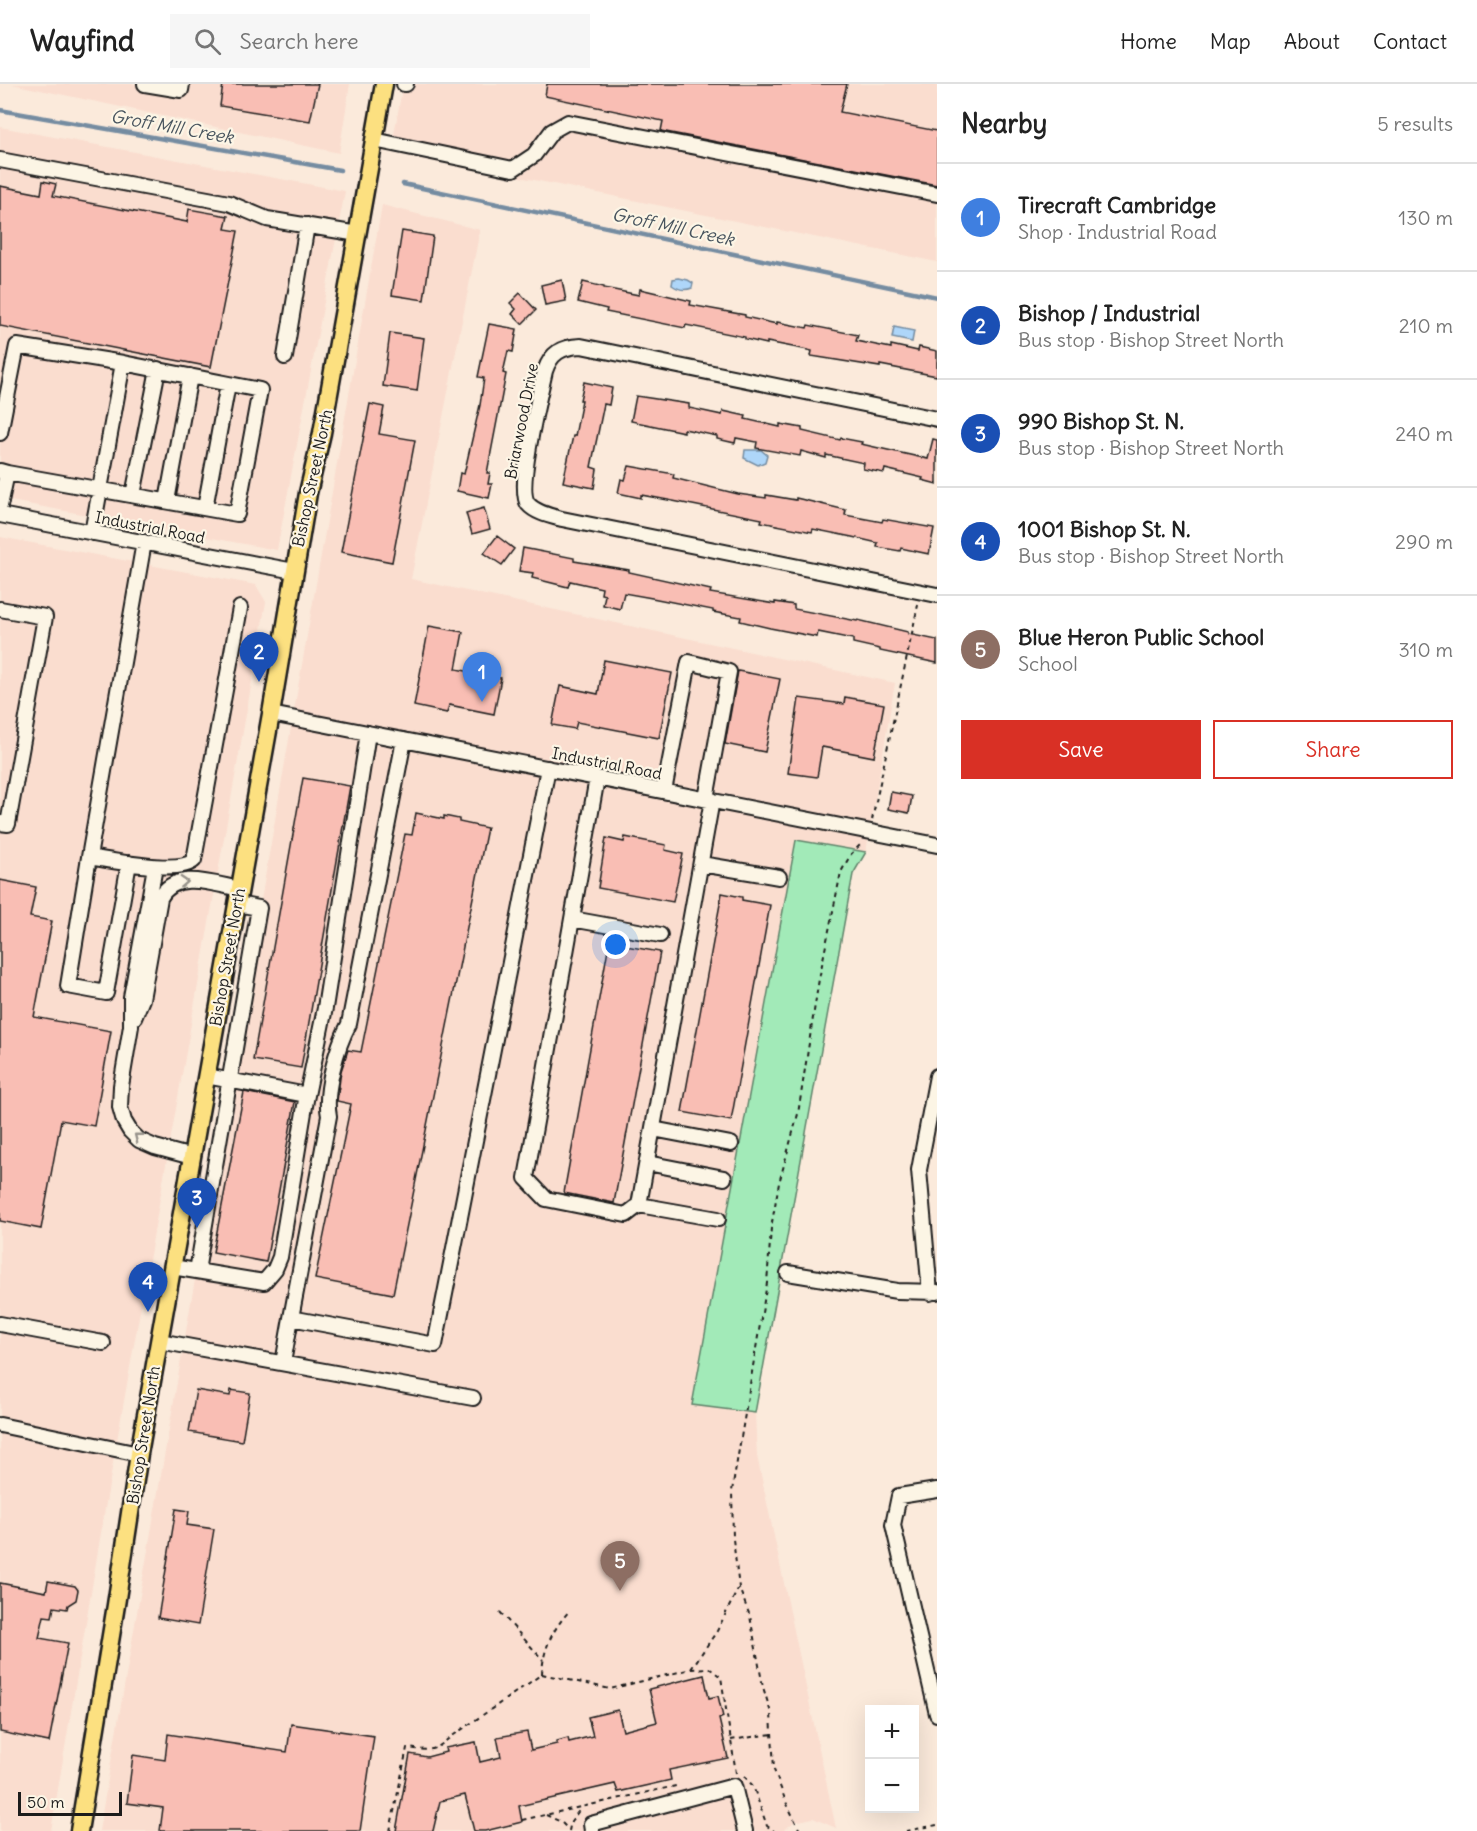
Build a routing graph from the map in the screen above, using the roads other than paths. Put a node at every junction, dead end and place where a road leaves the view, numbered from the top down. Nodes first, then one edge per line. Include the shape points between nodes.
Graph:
1 (145, 84) edge
2 (182, 84) edge
3 (384, 84) edge
4 (374, 140) junction
5 (0, 160) edge
6 (937, 194) edge
7 (307, 225) junction
8 (358, 234) junction
9 (285, 357) dead end
10 (123, 363) junction
11 (158, 369) junction
12 (190, 376) junction
13 (228, 384) junction
14 (937, 419) edge
15 (0, 433) edge
16 (4, 472) edge
17 (100, 490) junction
18 (133, 495) junction
19 (167, 501) junction
20 (0, 506) edge
21 (206, 508) junction
22 (0, 515) edge
23 (92, 532) junction
24 (144, 542) junction
25 (294, 572) junction
26 (937, 595) edge
27 (240, 608) dead end
28 (0, 609) edge
29 (271, 714) junction
30 (368, 733) junction
31 (404, 740) junction
32 (548, 768) junction
33 (597, 778) junction
34 (664, 791) junction
35 (709, 800) junction
36 (0, 823) edge
37 (937, 844) edge
38 (89, 856) junction
39 (129, 863) junction
40 (700, 864) junction
41 (155, 867) junction
42 (779, 878) dead end
43 (238, 897) junction
44 (572, 919) junction
45 (660, 934) dead end
46 (131, 1026) junction
47 (206, 1076) junction
48 (937, 1076) edge
49 (230, 1080) junction
50 (307, 1095) junction
51 (653, 1129) junction
52 (731, 1144) dead end
53 (192, 1156) junction
54 (647, 1163) junction
55 (724, 1178) dead end
56 (639, 1205) junction
57 (718, 1219) dead end
58 (172, 1267) junction
59 (197, 1271) junction
60 (788, 1273) dead end
61 (933, 1293) edge
62 (291, 1318) junction
63 (0, 1324) edge
64 (159, 1341) junction
65 (103, 1343) dead end
66 (283, 1363) junction
67 (473, 1398) dead end
68 (0, 1425) edge
69 (139, 1454) junction
70 (937, 1490) edge
71 (937, 1714) edge
72 (79, 1831) edge
73 (592, 1831) edge
74 (746, 1831) edge

1 - 2 street via 181,90
3 - 4 main road, Bishop Street North
4 - 6 street via 513,169 534,155 552,131 568,122
4 - 8 main road, Bishop Street North
5 - 7 street via 208,198 267,219
7 - 8 street
7 - 9 street
8 - 25 main road, Bishop Street North
10 - 11 street
10 - 15 street via 17,346
10 - 17 street
11 - 12 street
11 - 18 street
12 - 13 street
12 - 19 street
13 - 21 street
13 - 21 street via 260,390 237,514
14 - 26 street, Briarwood Drive via 569,346 549,359 545,371 524,489 528,503 543,514
16 - 17 street
16 - 20 street
17 - 18 street
17 - 23 street
18 - 19 street
19 - 21 street
22 - 23 street, Industrial Road
23 - 24 street, Industrial Road
24 - 25 street, Industrial Road
24 - 38 street
25 - 29 main road, Bishop Street North
27 - 41 street via 194,860 191,864
28 - 36 street via 45,617 8,824
29 - 30 street, Industrial Road
29 - 43 main road, Bishop Street North
30 - 31 street, Industrial Road
30 - 50 street via 325,1008
31 - 32 street, Industrial Road
31 - 62 street via 349,1024 339,1043 329,1094 330,1116
32 - 33 street, Industrial Road
32 - 62 street via 435,1345
33 - 34 street, Industrial Road
33 - 44 street
34 - 35 street, Industrial Road
34 - 35 street via 688,662 729,672
35 - 37 street, Industrial Road
35 - 40 street
38 - 39 street
38 - 39 street via 68,986 106,993
39 - 41 street
40 - 42 street
40 - 51 street
41 - 46 street via 131,997
46 -> 43 street via 141,999 165,887 185,880
43 - 47 main road, Bishop Street North
43 - 49 street via 260,908
44 - 45 street
44 - 56 street via 526,1178 546,1199 626,1215
53 -> 46 street via 139,1140 124,1121 121,1086
47 - 49 street
47 - 53 main road, Bishop Street North
48 - 61 street via 919,1170
49 - 50 street
49 - 59 street
50 - 59 street via 275,1269 264,1282
51 - 52 street
51 - 54 street
53 - 58 main road, Bishop Street North
54 - 55 street
54 - 56 street
56 - 57 street
58 - 59 street
58 - 64 main road, Bishop Street North
60 - 61 street
62 - 66 street
63 - 65 street
64 - 66 street
64 - 69 main road, Bishop Street North
66 - 67 street
68 - 69 street
69 - 72 main road, Bishop Street North
70 - 71 street via 899,1496 893,1525
73 - 74 street via 591,1824 734,1786

